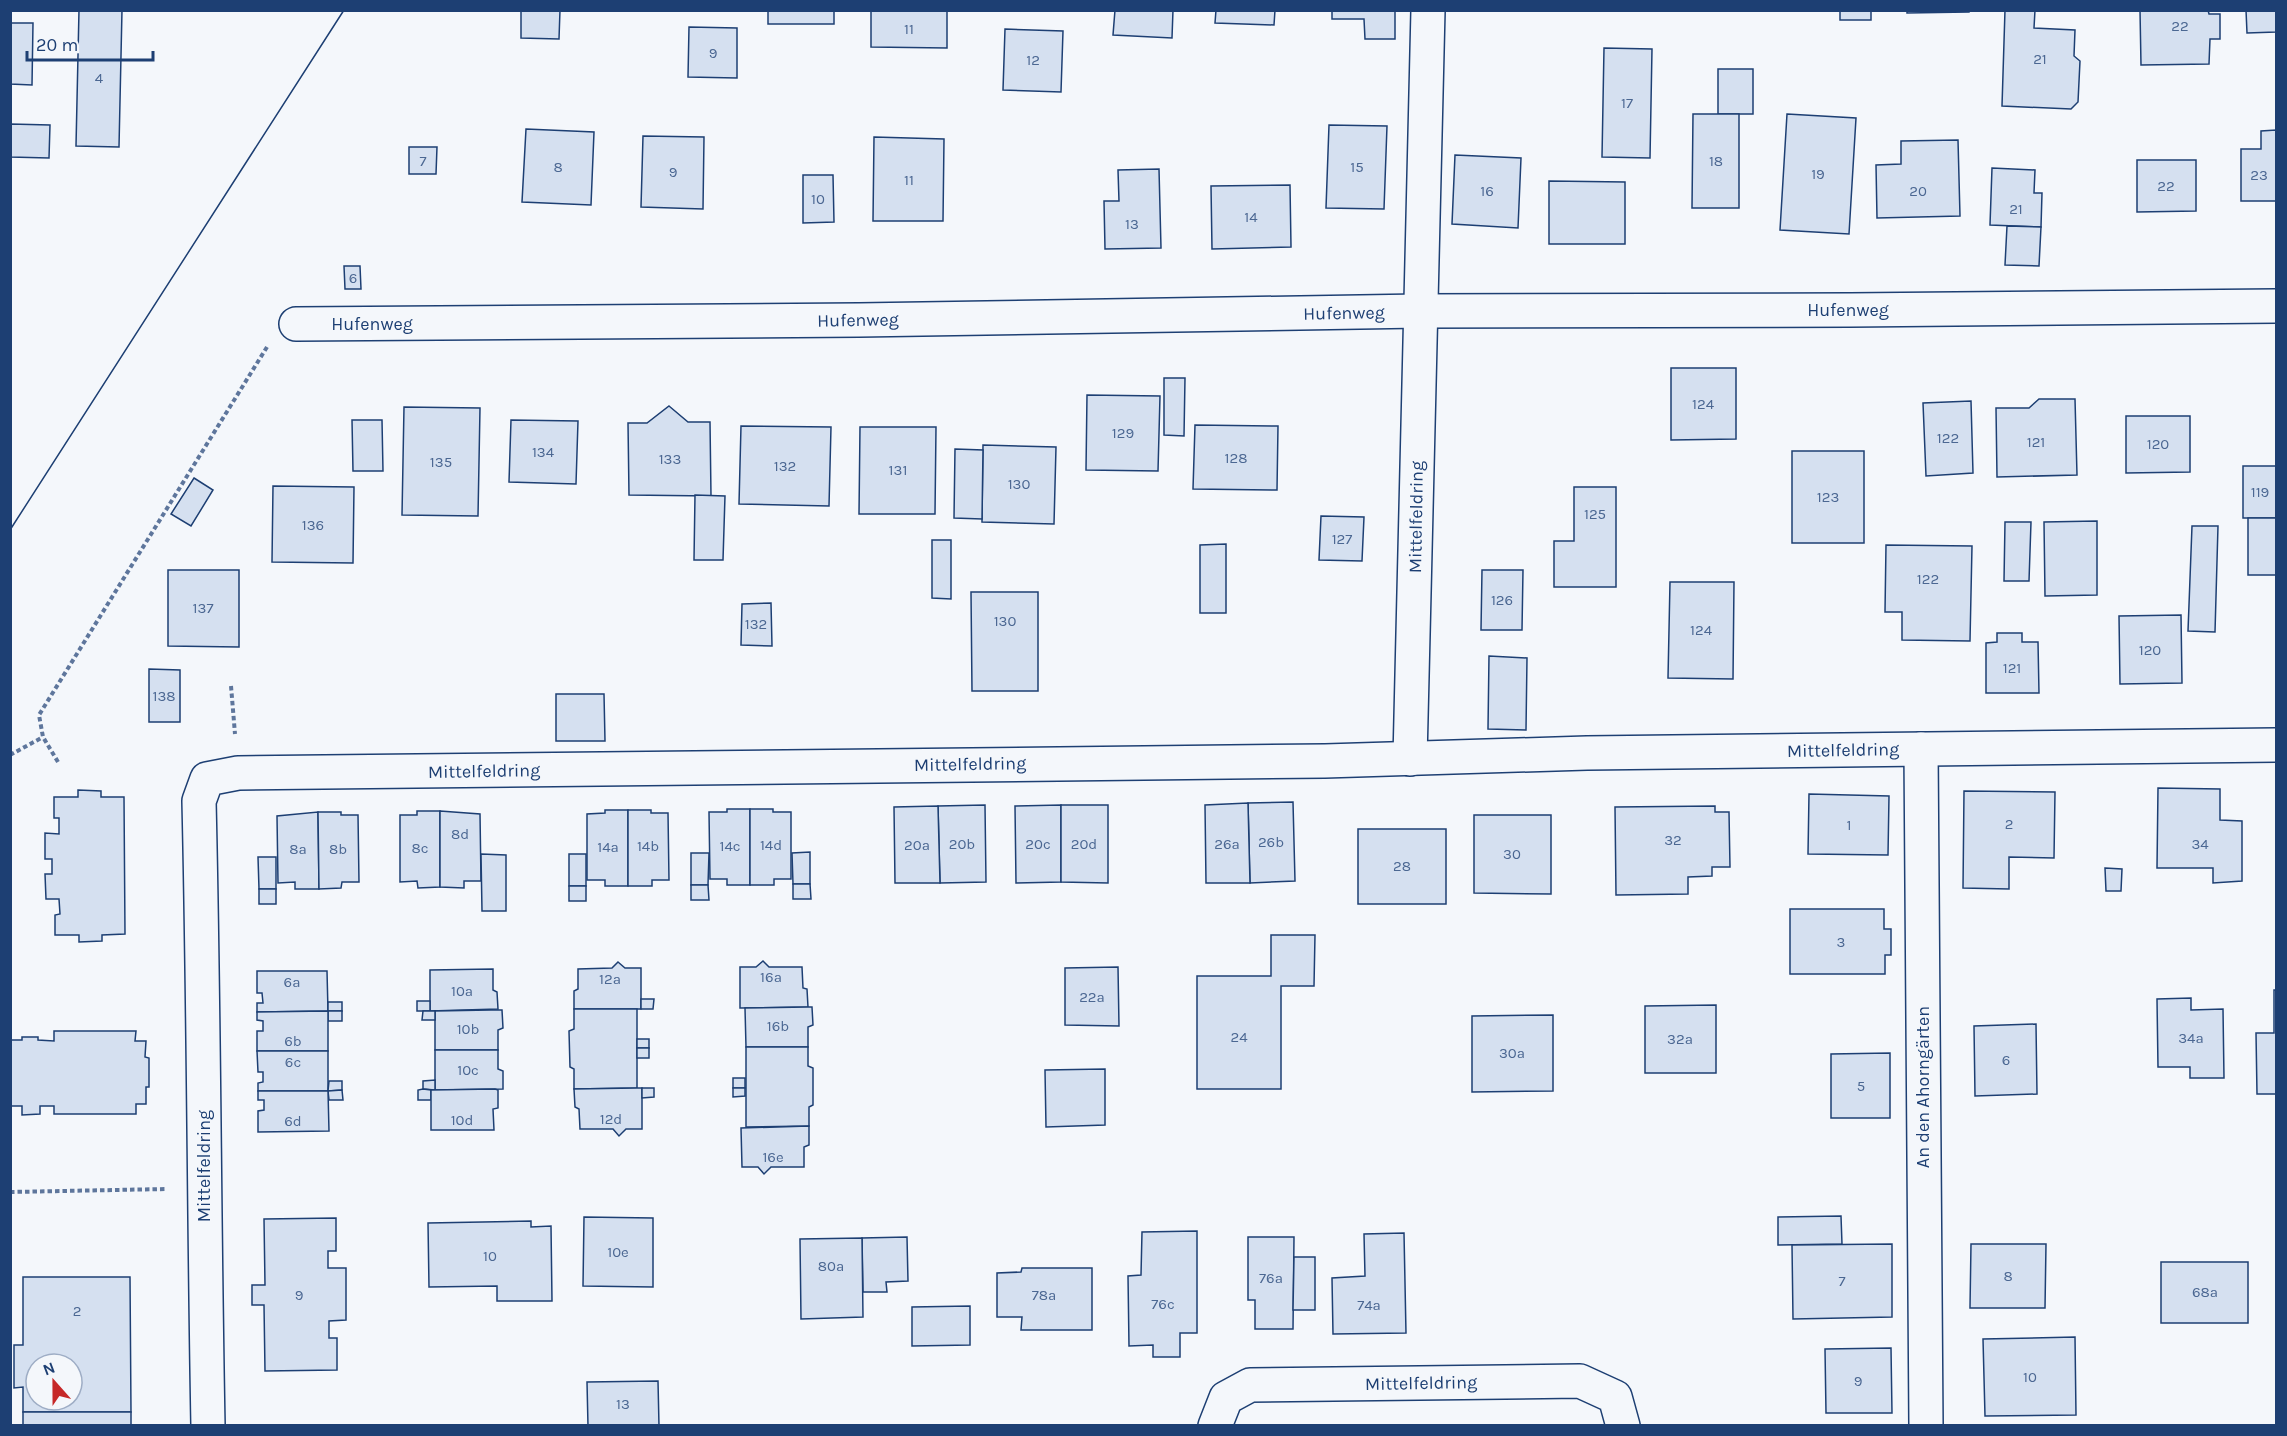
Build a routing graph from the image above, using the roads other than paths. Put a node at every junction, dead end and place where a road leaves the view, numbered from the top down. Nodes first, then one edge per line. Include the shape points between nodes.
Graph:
1 (1428, 10) edge
2 (2277, 306) edge
3 (1420, 311) junction
4 (296, 324) road end
5 (2277, 746) edge
6 (1921, 749) junction
7 (1410, 759) junction
8 (208, 1425) edge
9 (1215, 1425) edge
10 (1623, 1425) edge
11 (1926, 1425) edge

1 - 3 street
2 - 3 street, Hufenweg
3 - 4 street, Hufenweg
3 - 7 street, Mittelfeldring
5 - 6 street, Mittelfeldring
6 - 7 street, Mittelfeldring
6 - 11 street, An den Ahorngärten
7 - 8 street, Mittelfeldring via 238,773 207,779 199,801
9 - 10 street, Mittelfeldring via 1226,1398 1250,1385 1580,1381 1615,1397

